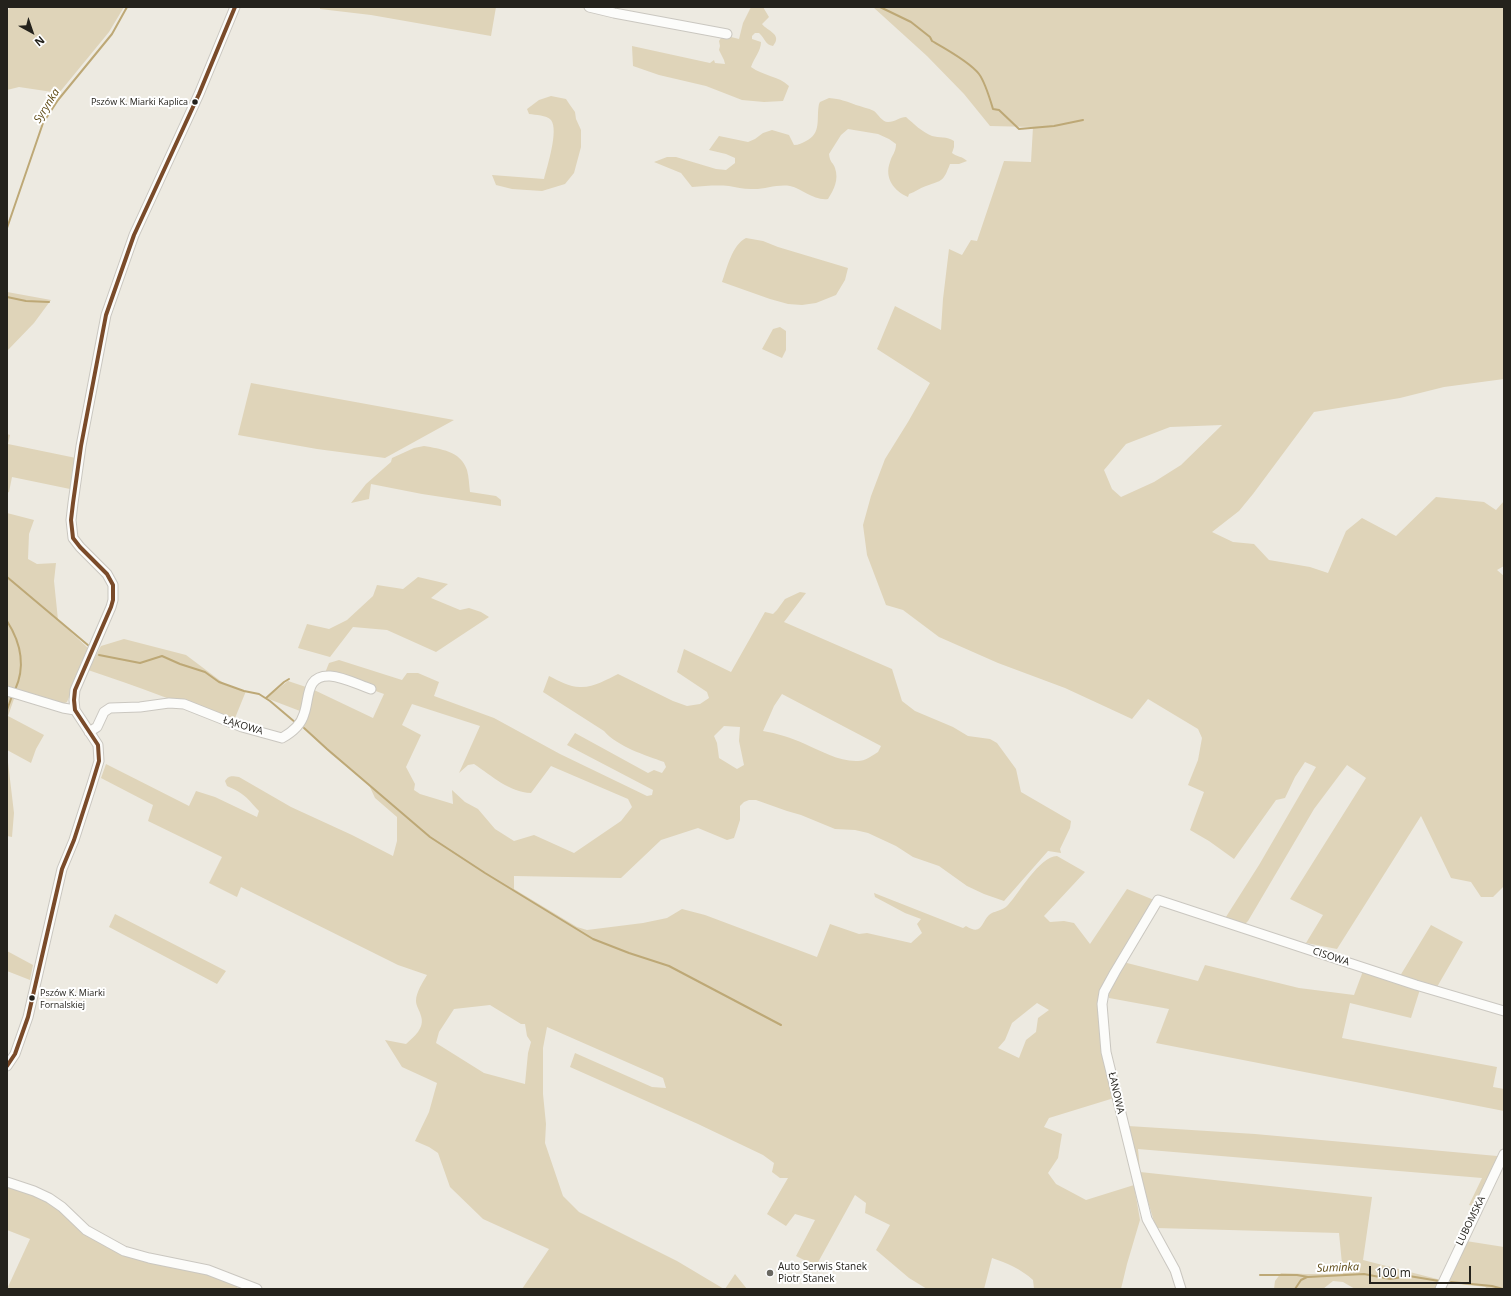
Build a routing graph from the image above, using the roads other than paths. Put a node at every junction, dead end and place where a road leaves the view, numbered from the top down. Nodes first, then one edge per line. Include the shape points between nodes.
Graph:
1 (235, 7) edge
2 (589, 7) edge
3 (727, 34) dead end
4 (371, 689) dead end
5 (11, 692) edge
6 (75, 710) junction
7 (89, 732) junction
8 (1158, 900) joint
9 (1504, 1011) edge
10 (7, 1066) edge
11 (1504, 1154) edge
12 (7, 1182) edge
13 (257, 1289) edge
14 (1181, 1289) edge
15 (1440, 1289) edge

1 - 6 street via 199,94 134,235 107,308 71,520 73,538 107,574 113,585 114,594 104,624 75,690
2 - 3 street
4 - 7 street, ŁĄKOWA via 330,676 317,678 310,686 304,714 299,724 282,738 242,727 184,704 169,703 110,708 104,712 98,726
5 - 6 street
6 - 7 street
7 - 10 street via 98,745 98,761 62,869 28,1017 15,1054
8 - 9 street, CISOWA via 1416,985
8 - 14 street, ŁANOWA via 1104,992 1102,1004 1106,1052 1147,1219 1175,1270
11 - 15 street, LUBOMSKA
12 - 13 street via 49,1198 86,1230 124,1251 208,1270

